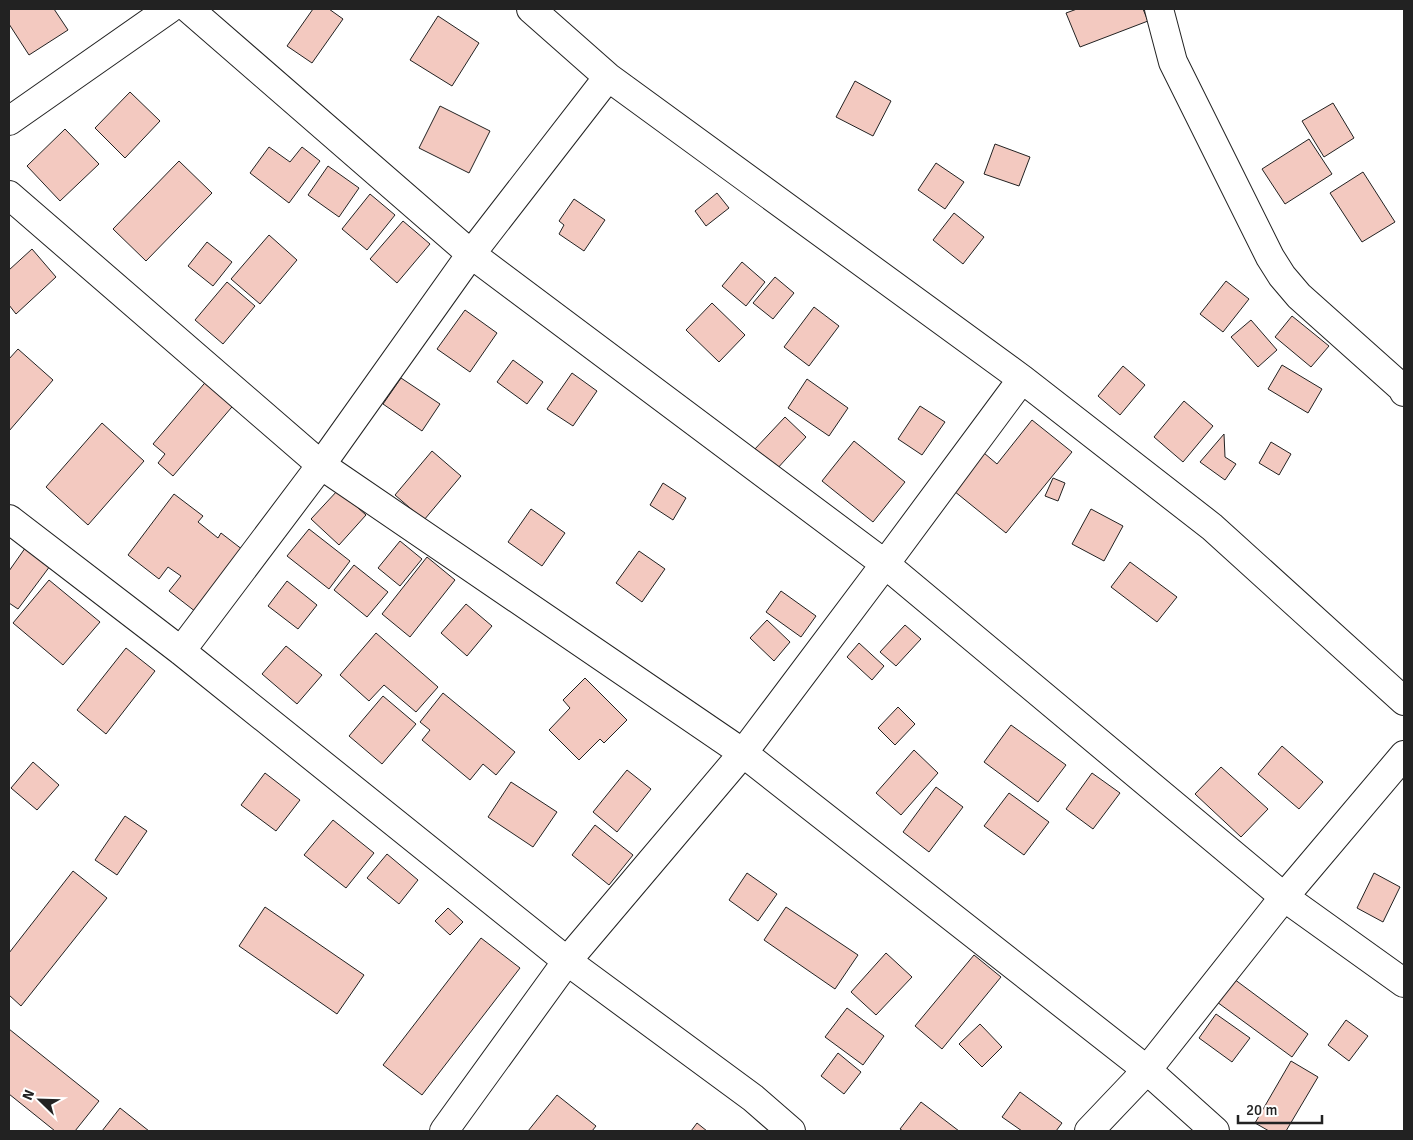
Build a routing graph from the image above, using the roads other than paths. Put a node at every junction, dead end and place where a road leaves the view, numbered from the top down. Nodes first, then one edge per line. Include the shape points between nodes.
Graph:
1 (169, 9) edge
2 (188, 9) edge
3 (531, 9) edge
4 (1159, 9) edge
5 (608, 77) junction
6 (9, 121) edge
7 (9, 195) edge
8 (471, 254) junction
9 (1022, 379) junction
10 (1404, 392) edge
11 (321, 465) junction
12 (9, 519) edge
13 (886, 564) junction
14 (181, 651) junction
15 (1404, 701) edge
16 (743, 753) junction
17 (1404, 755) edge
18 (1284, 897) junction
19 (567, 961) junction
20 (1404, 983) edge
21 (1147, 1070) junction
22 (444, 1131) edge
23 (791, 1131) edge
24 (1089, 1131) edge
25 (1214, 1131) edge

1 - 6 street
2 - 8 street
3 - 5 street
4 - 10 street via 1173,62 1282,276 1299,296
5 - 8 street
5 - 9 street
7 - 11 street
8 - 11 street
8 - 13 street
9 - 13 street
9 - 15 street via 1212,527
11 - 14 street
11 - 16 street
12 - 14 street
13 - 16 street
13 - 18 street
14 - 19 street
16 - 19 street
16 - 21 street
17 - 18 street
18 - 20 street
18 - 21 street
19 - 22 street
19 - 23 street via 753,1098
21 - 24 street
21 - 25 street

